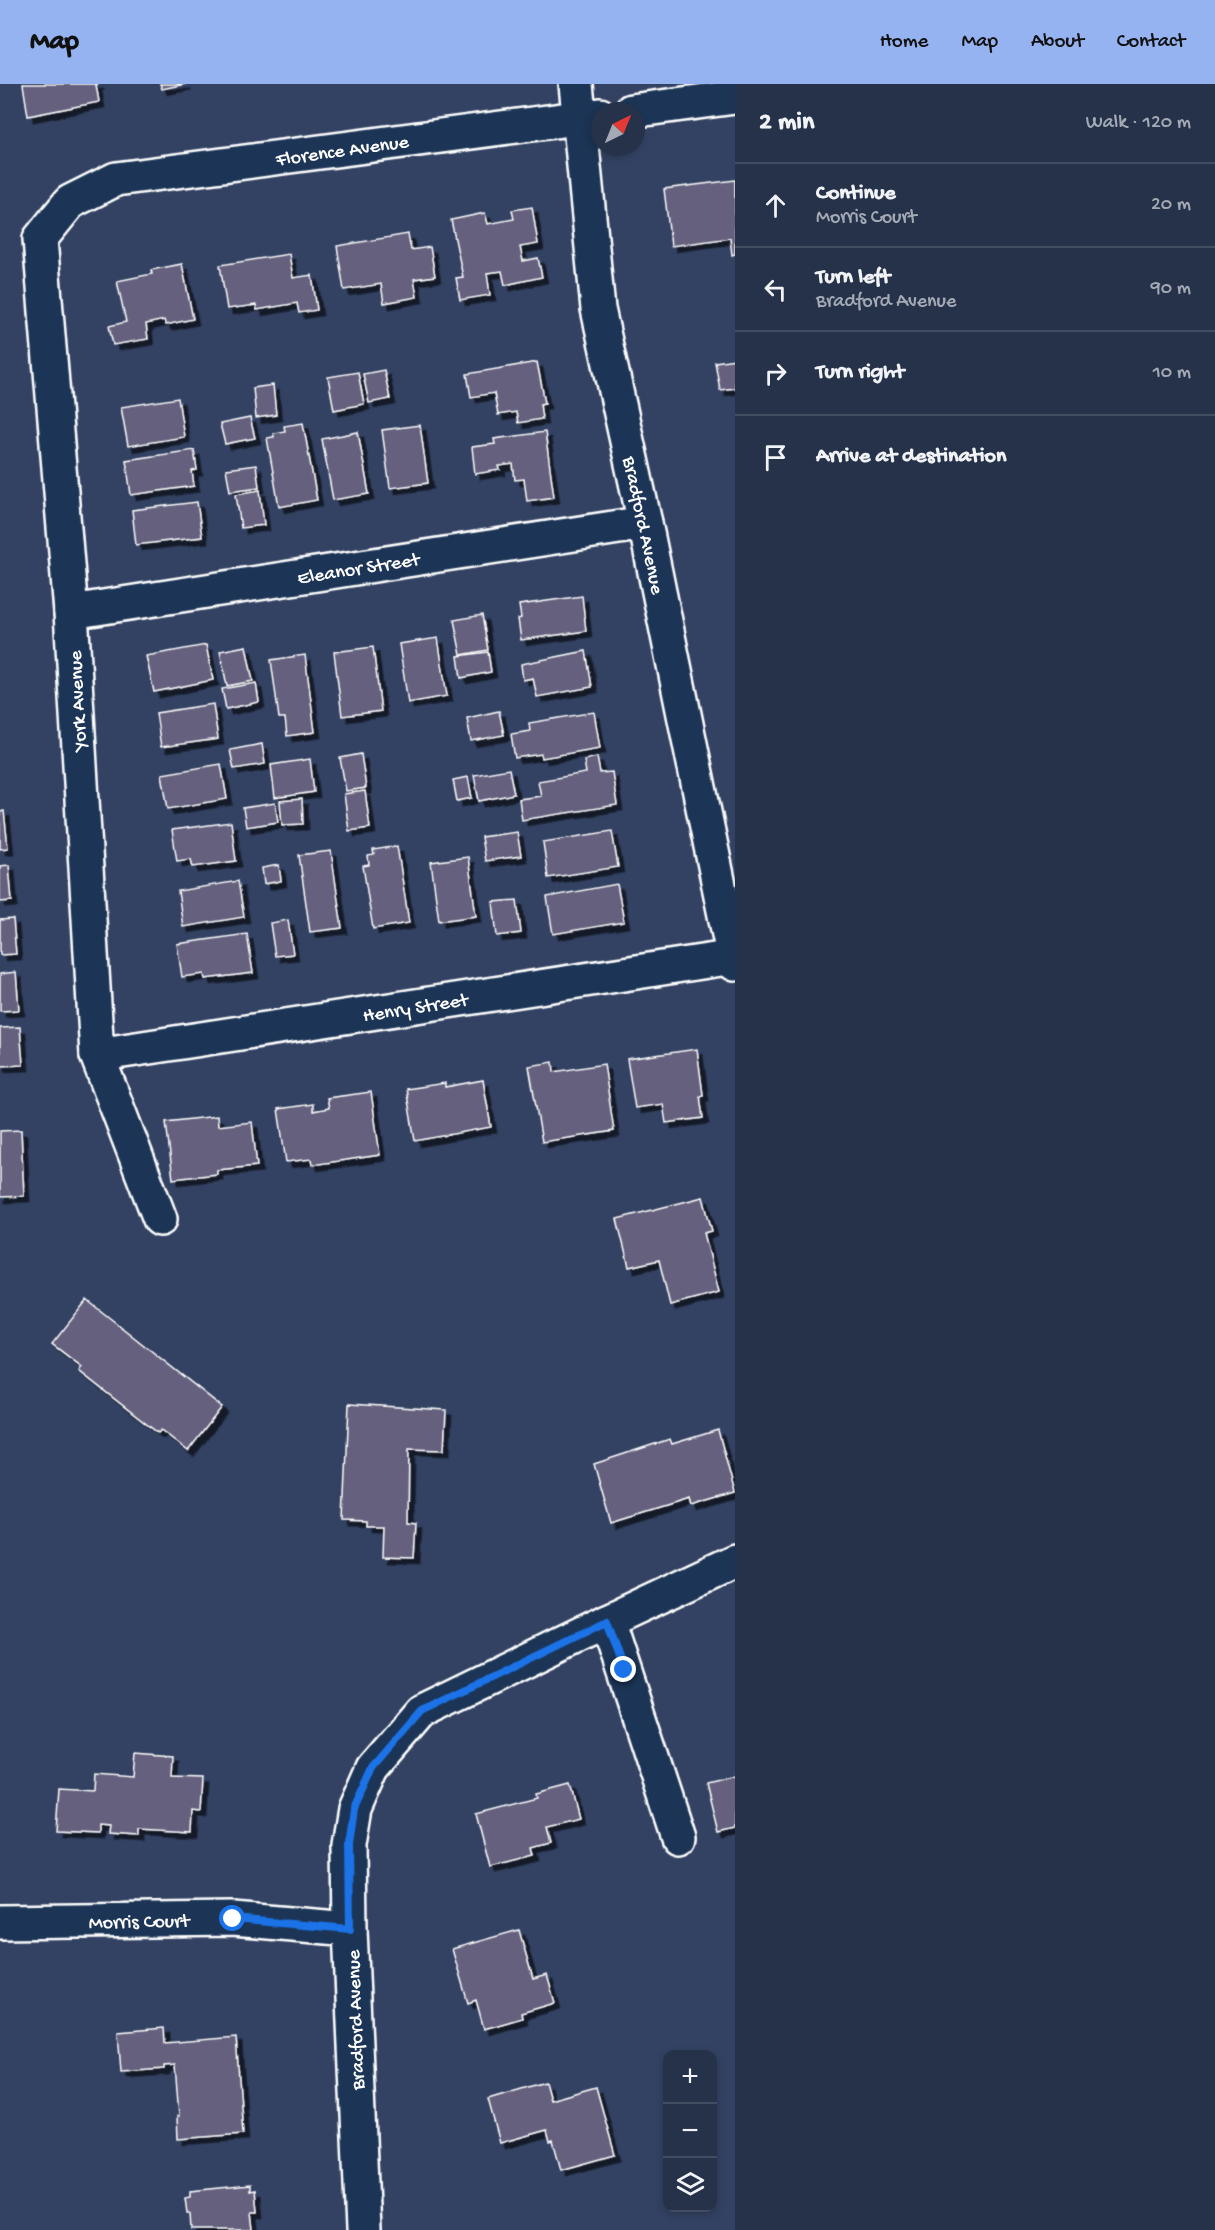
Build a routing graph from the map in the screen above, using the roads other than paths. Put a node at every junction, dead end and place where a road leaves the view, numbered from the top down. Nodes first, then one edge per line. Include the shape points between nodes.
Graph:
1 (576, 84) edge
2 (735, 98) edge
3 (645, 109) edge
4 (589, 116) edge
5 (88, 193) joint
6 (645, 523) junction
7 (71, 612) junction
8 (734, 961) edge
9 (96, 1055) junction
10 (160, 1219) dead end
11 (735, 1561) edge
12 (607, 1621) junction
13 (678, 1838) dead end
14 (0, 1922) edge
15 (350, 1929) junction
16 (363, 2230) edge

1 - 4 street, Bradford Avenue
2 - 3 street
4 - 5 street, Florence Avenue via 116,179
4 - 6 street, Bradford Avenue via 598,309
5 - 7 street, York Avenue via 70,202 40,239
6 - 7 street, Eleanor Street
6 - 8 street, Bradford Avenue
7 - 9 street, York Avenue
8 - 9 street, Henry Street
9 - 10 street, York Avenue
11 - 12 street, Bradford Avenue
12 - 13 street
12 - 15 street, Bradford Avenue via 422,1711 373,1768 354,1809 349,1845
14 - 15 street, Morris Court via 233,1919
15 - 16 street, Bradford Avenue

